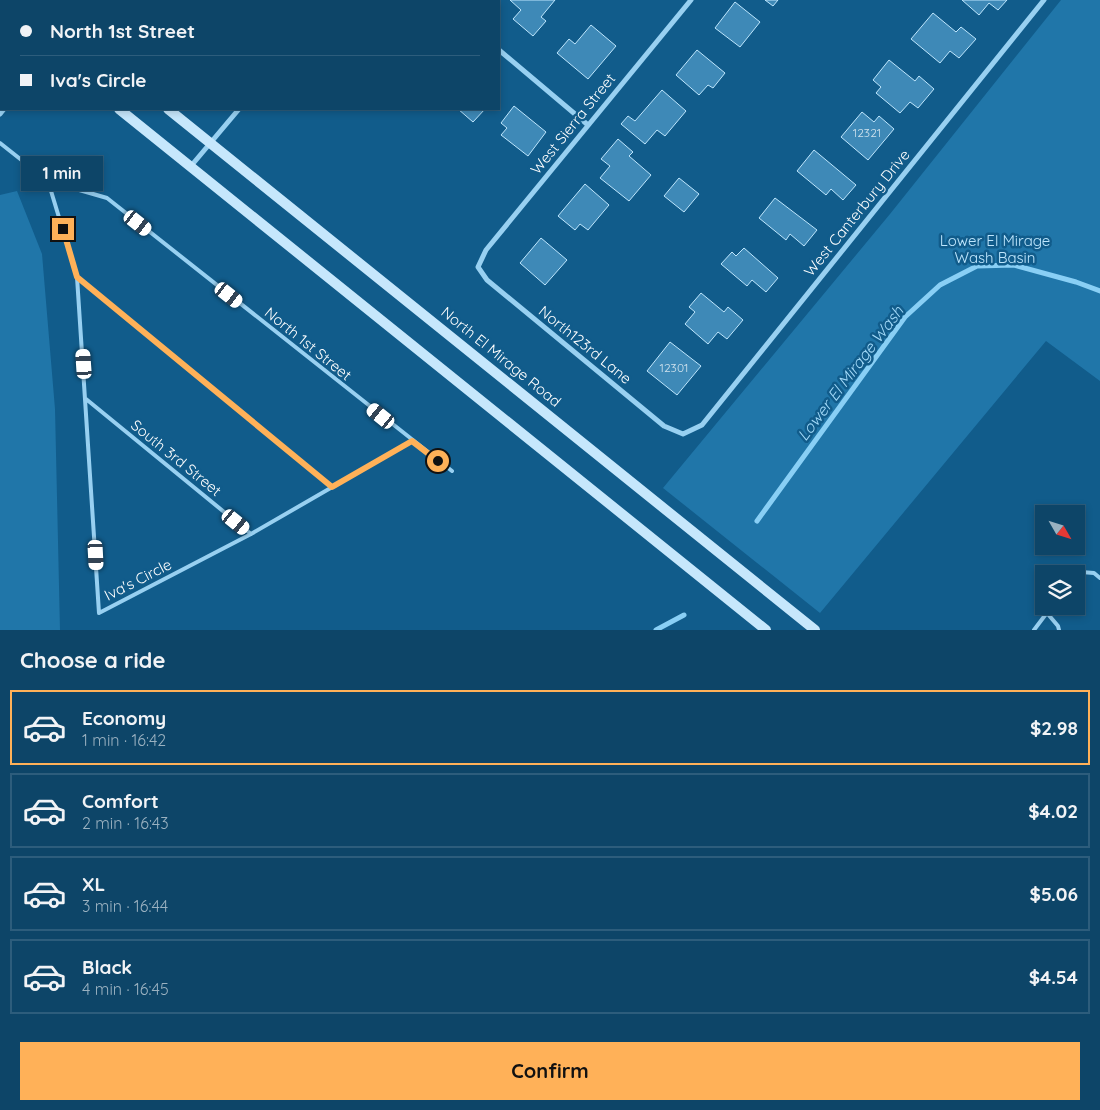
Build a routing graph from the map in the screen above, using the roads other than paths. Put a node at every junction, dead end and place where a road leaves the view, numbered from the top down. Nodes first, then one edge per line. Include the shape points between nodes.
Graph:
1 (691, 0) edge
2 (1044, 0) edge
3 (500, 51) edge
4 (120, 110) edge
5 (169, 110) edge
6 (238, 110) edge
7 (588, 125) junction
8 (0, 143) edge
9 (211, 143) junction
10 (191, 166) junction
11 (48, 181) junction
12 (478, 267) joint
13 (77, 277) junction
14 (86, 399) junction
15 (683, 434) joint
16 (412, 441) junction
17 (452, 471) dead end
18 (332, 487) junction
19 (251, 534) junction
20 (1085, 572) edge
21 (1100, 578) edge
22 (1045, 615) edge
23 (1049, 615) edge
24 (766, 630) edge
25 (815, 630) edge
26 (1034, 630) edge
27 (1058, 630) edge

1 - 7 street, West Sierra Street
2 - 15 street, West Canterbury Drive via 702,425
3 - 7 street
4 - 10 main road
5 - 9 main road, North El Mirage Road
6 - 9 street
7 - 12 street, West Sierra Street via 486,250
8 - 11 lane, North 1st Street
9 - 10 street
9 - 25 main road, North El Mirage Road
10 - 24 main road
11 - 13 lane, Iva's Circle
11 - 16 lane, North 1st Street via 107,198
12 - 15 street, North123rd Lane via 486,280 664,426
13 - 14 lane, Iva's Circle
13 - 18 lane
14 - 19 lane, South 3rd Street
14 - 19 lane, Iva's Circle via 99,613
16 - 17 lane, North 1st Street
16 - 18 lane, Iva's Circle
18 - 19 lane, Iva's Circle
20 - 21 lane via 1094,573
22 - 26 lane
23 - 27 lane

